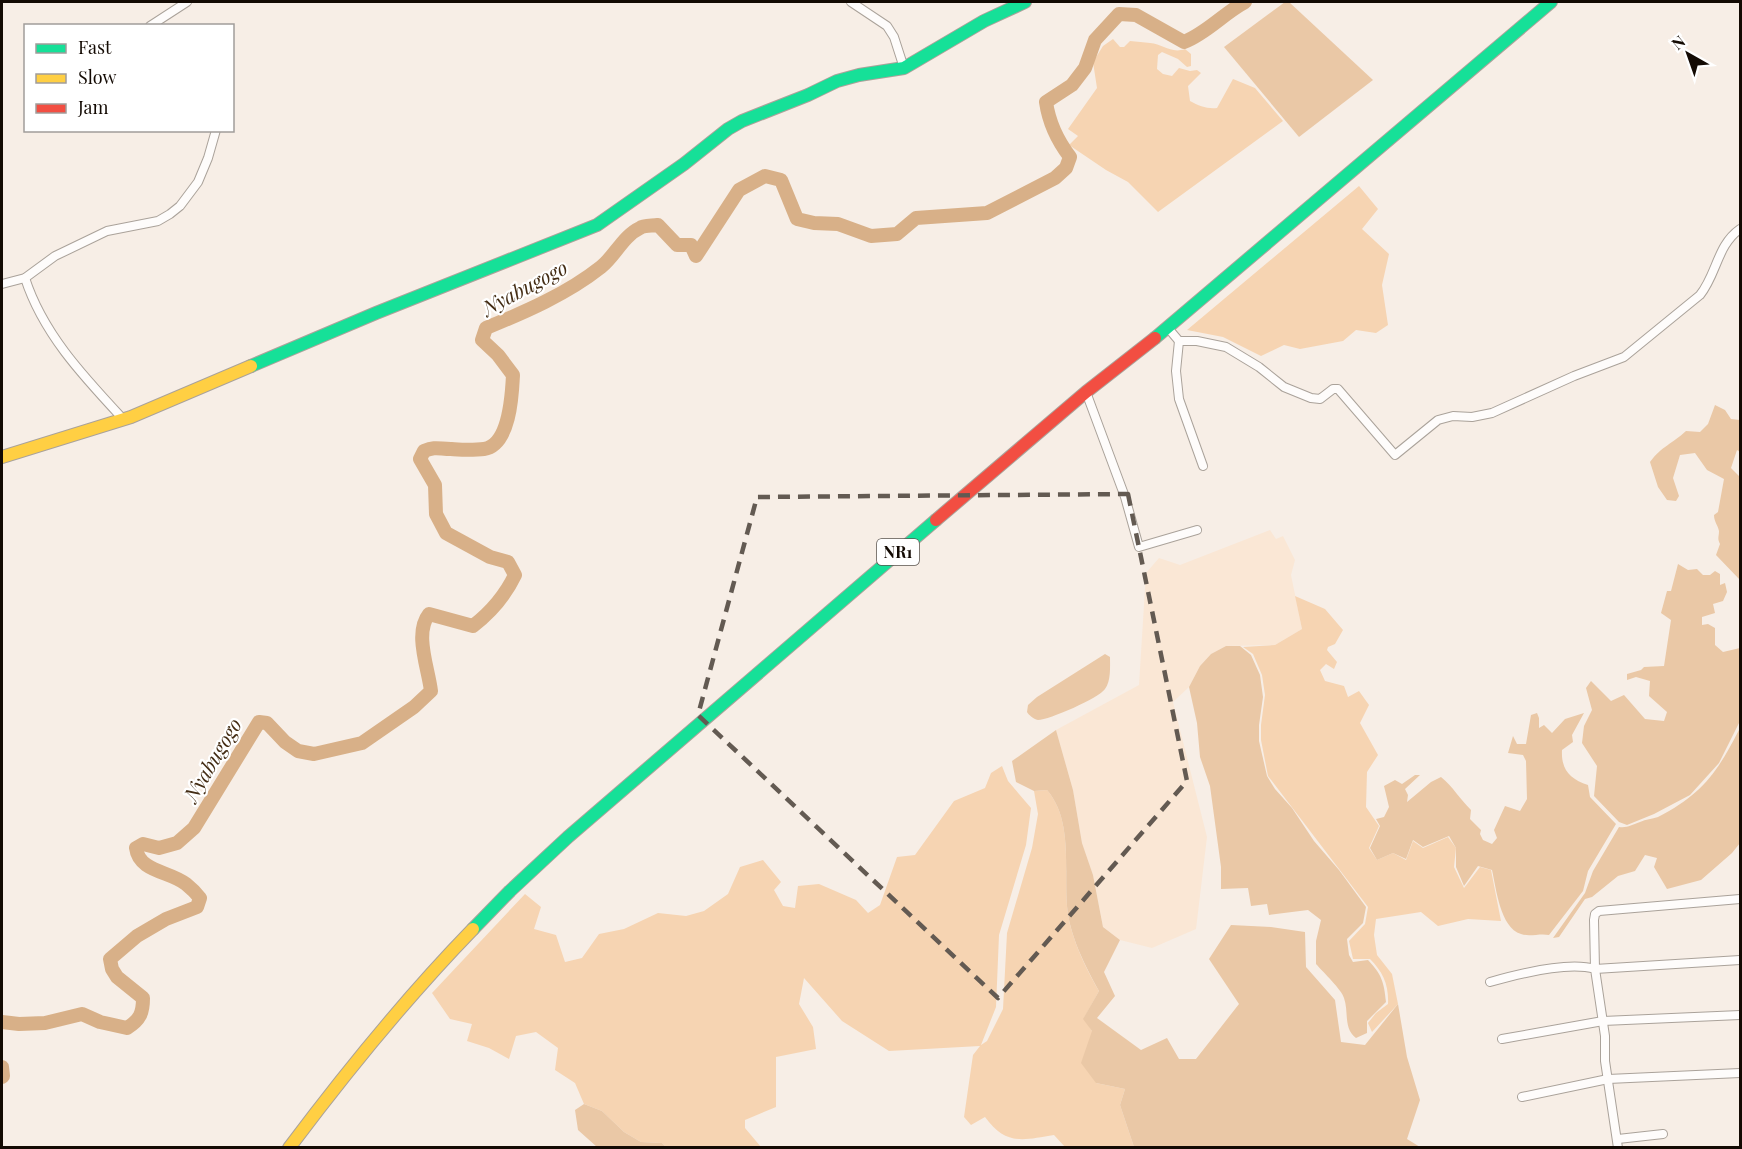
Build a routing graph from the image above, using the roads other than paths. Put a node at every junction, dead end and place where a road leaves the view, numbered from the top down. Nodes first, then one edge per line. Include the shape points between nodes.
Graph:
1 (187, 2) edge
2 (851, 2) edge
3 (1025, 2) edge
4 (1551, 2) edge
5 (153, 24) edge
6 (904, 68) junction
7 (215, 132) edge
8 (1740, 229) edge
9 (25, 278) junction
10 (2, 284) edge
11 (1168, 328) junction
12 (1179, 341) junction
13 (1086, 392) junction
14 (124, 420) junction
15 (2, 457) edge
16 (1203, 466) dead end
17 (1197, 530) dead end
18 (1740, 898) edge
19 (1740, 960) edge
20 (1595, 969) junction
21 (1490, 982) dead end
22 (1740, 1016) edge
23 (1603, 1021) junction
24 (1502, 1039) dead end
25 (1740, 1073) edge
26 (1608, 1079) junction
27 (1522, 1097) dead end
28 (1662, 1134) dead end
29 (1618, 1143) edge
30 (289, 1148) edge

1 - 5 street
2 - 6 street via 887,26
3 - 6 main road
4 - 11 main road, NR1
6 - 14 main road via 837,81 742,121 597,225
7 - 9 street via 198,182 170,214 158,221 107,231 55,256
8 - 12 street via 1719,253 1708,285 1700,295 1624,357 1492,413 1438,420 1395,455 1338,389 1316,399 1284,387 1226,347
9 - 10 street
9 - 14 street via 47,327 78,370
11 - 12 street
11 - 13 main road, NR1
12 - 16 street via 1179,399
13 - 17 street via 1139,547
13 - 30 main road, NR1 via 638,774 510,891 381,1031
14 - 15 main road
18 - 20 street via 1599,911 1594,920
19 - 20 street
20 - 21 street via 1545,969
20 - 23 street
22 - 23 street
23 - 24 street
23 - 26 street
25 - 26 street
26 - 27 street
26 - 29 street
28 - 29 street

